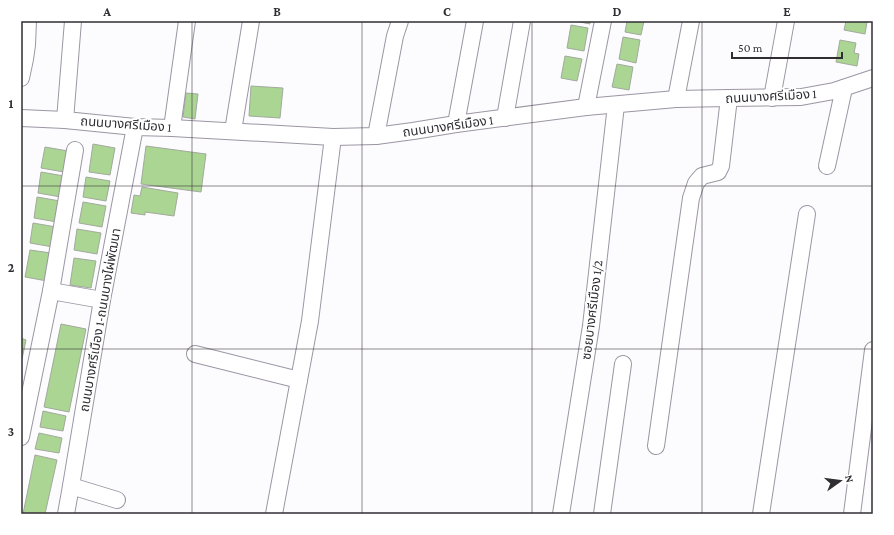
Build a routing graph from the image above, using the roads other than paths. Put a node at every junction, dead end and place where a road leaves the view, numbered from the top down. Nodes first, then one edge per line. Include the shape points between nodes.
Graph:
1 (28, 21) edge
2 (73, 21) edge
3 (186, 21) edge
4 (251, 21) edge
5 (400, 21) edge
6 (475, 21) edge
7 (522, 21) edge
8 (603, 21) edge
9 (691, 21) edge
10 (786, 21) edge
11 (21, 78) edge
12 (873, 78) edge
13 (844, 88) junction
14 (729, 98) junction
15 (772, 98) junction
16 (676, 99) junction
17 (616, 105) junction
18 (586, 107) junction
19 (21, 118) edge
20 (505, 118) junction
21 (65, 120) junction
22 (456, 124) junction
23 (135, 127) junction
24 (172, 128) junction
25 (233, 131) junction
26 (376, 136) junction
27 (333, 137) junction
28 (75, 150) dead end
29 (827, 166) dead end
30 (807, 214) dead end
31 (51, 291) junction
32 (102, 300) junction
33 (873, 350) edge
34 (195, 354) dead end
35 (623, 364) dead end
36 (299, 380) junction
37 (870, 389) edge
38 (21, 437) edge
39 (656, 446) dead end
40 (72, 486) junction
41 (117, 500) dead end
42 (66, 514) edge
43 (274, 514) edge
44 (561, 514) edge
45 (602, 514) edge
46 (761, 514) edge
47 (852, 514) edge

1 - 11 street
2 - 21 street
3 - 24 street
4 - 25 street
5 - 26 street
6 - 22 street
7 - 20 street
8 - 18 street
9 - 16 street
10 - 15 street
12 - 13 street, ถนนบางศรีเมือง 1
13 - 15 street, ถนนบางศรีเมือง 1 via 801,97
13 - 29 street
14 - 15 street, ถนนบางศรีเมือง 1
14 - 16 street, ถนนบางศรีเมือง 1
14 - 39 street via 721,166 718,172 702,176 696,183 691,198
16 - 17 street, ถนนบางศรีเมือง 1
17 - 18 street, ถนนบางศรีเมือง 1
17 - 44 street, ซอยบางศรีเมือง 1/2 via 591,326
18 - 20 street, ถนนบางศรีเมือง 1
19 - 21 street, ถนนบางศรีเมือง 1
20 - 22 street, ถนนบางศรีเมือง 1
21 - 23 street, ถนนบางศรีเมือง 1
22 - 26 street, ถนนบางศรีเมือง 1
23 - 24 street, ถนนบางศรีเมือง 1
23 - 32 street, ถนนบางศรีเมือง 1-ถนนบางไผ่พัฒนา
24 - 25 street, ถนนบางศรีเมือง 1
25 - 27 street, ถนนบางศรีเมือง 1
26 - 27 street, ถนนบางศรีเมือง 1
27 - 36 street via 310,322
28 - 31 street
30 - 46 street
31 - 32 street
31 - 38 street
32 - 40 street, ถนนบางศรีเมือง 1-ถนนบางไผ่พัฒนา
33 - 37 street
34 - 36 street
35 - 45 street
36 - 43 street
37 - 47 street
40 - 41 street
40 - 42 street, ถนนบางศรีเมือง 1-ถนนบางไผ่พัฒนา

